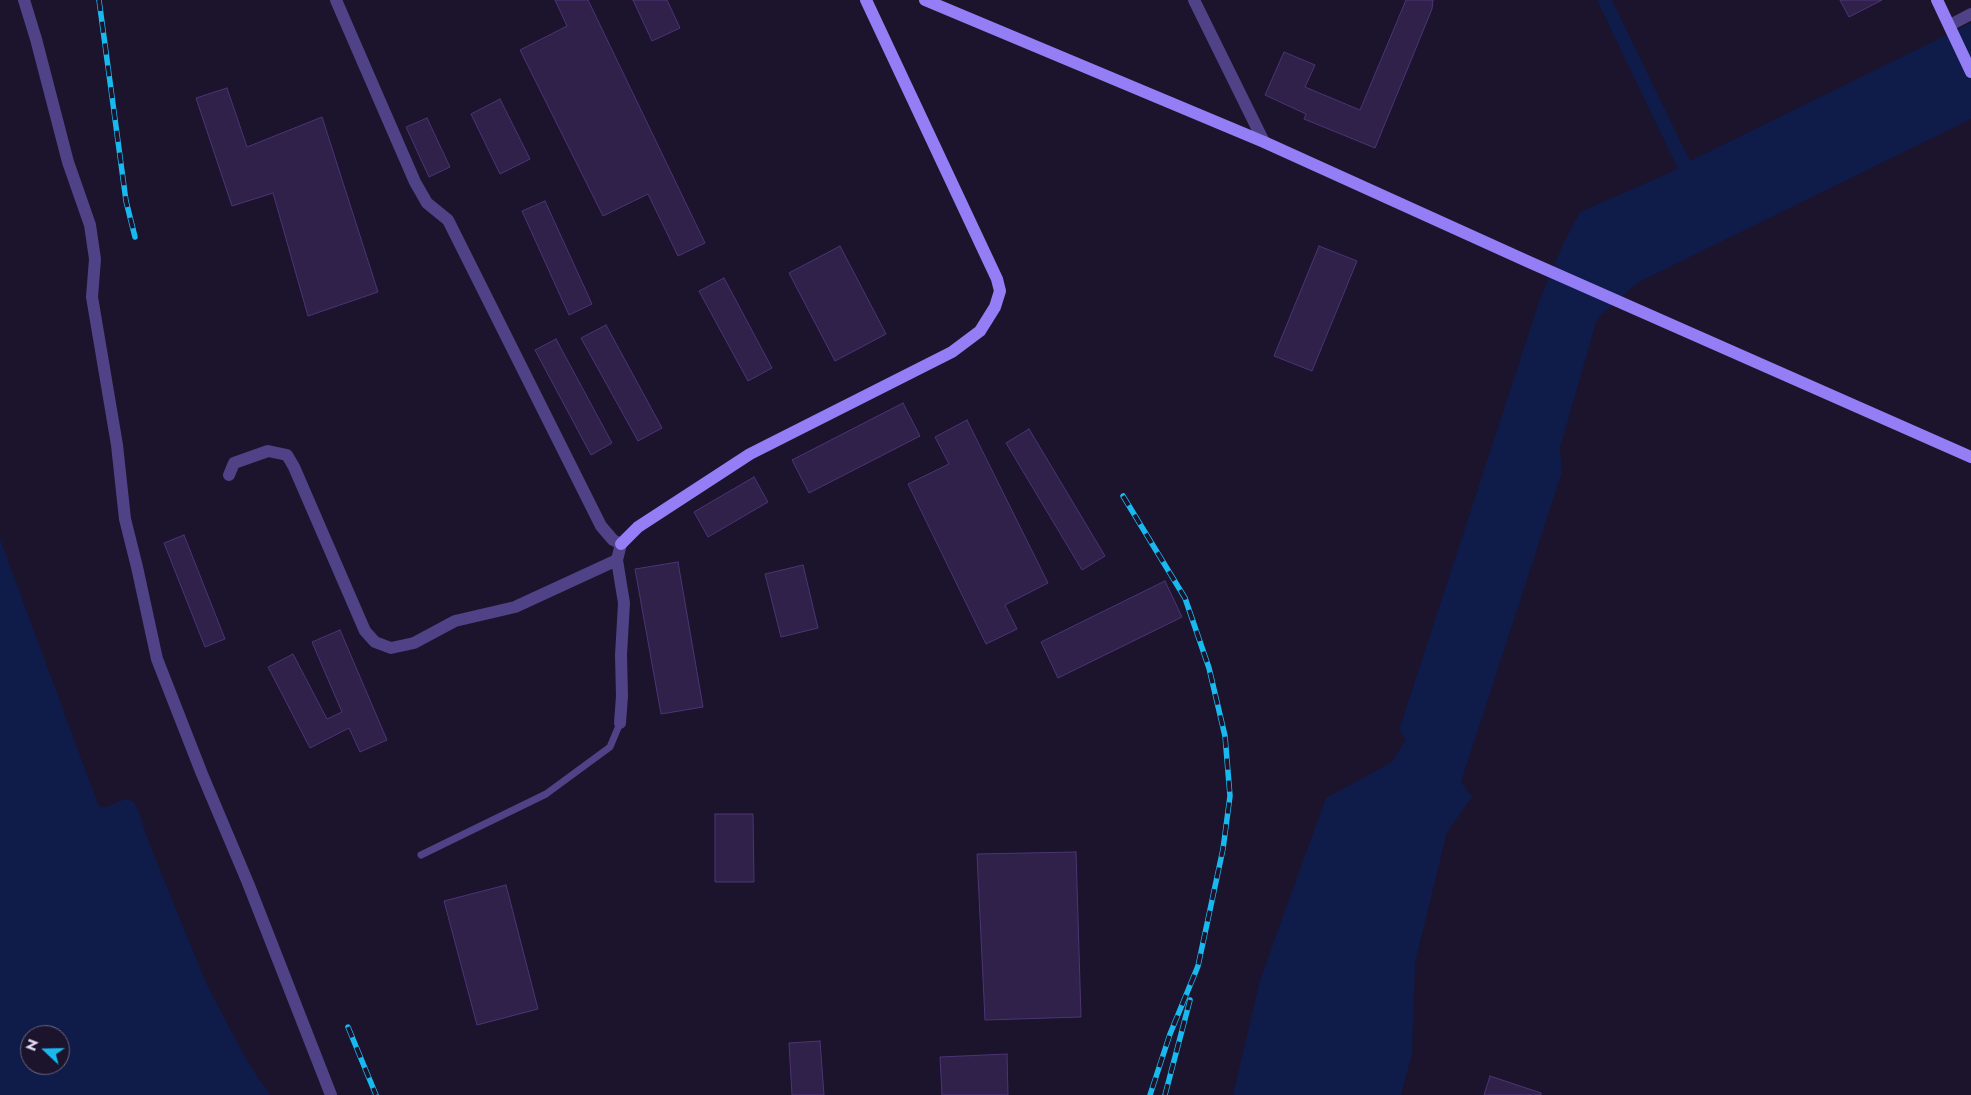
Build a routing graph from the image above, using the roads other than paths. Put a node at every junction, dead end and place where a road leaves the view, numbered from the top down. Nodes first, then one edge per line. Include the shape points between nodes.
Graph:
1 (24, 0) edge
2 (336, 0) edge
3 (866, 0) edge
4 (925, 0) edge
5 (1194, 0) edge
6 (1937, 0) edge
7 (1971, 14) edge
8 (1950, 25) junction
9 (1971, 72) edge
10 (1264, 142) junction
11 (1971, 457) edge
12 (229, 475) dead end
13 (620, 544) junction
14 (617, 560) junction
15 (620, 723) joint
16 (421, 855) dead end
17 (331, 1095) edge

1 - 17 street via 68,162 90,225 95,259 92,296 117,445 125,519 157,659
2 - 13 street via 415,182 427,202 448,220 601,526
3 - 13 main road via 997,279 1000,291 995,307 980,331 952,352 750,454 638,527
4 - 10 main road
5 - 10 street
6 - 8 main road
7 - 8 street
8 - 9 main road
10 - 11 main road
12 - 14 street via 234,463 268,451 286,454 365,631 375,642 391,648 414,643 455,621 515,607
13 - 14 street
14 - 15 street via 624,603
15 - 16 lane via 610,747 546,794

